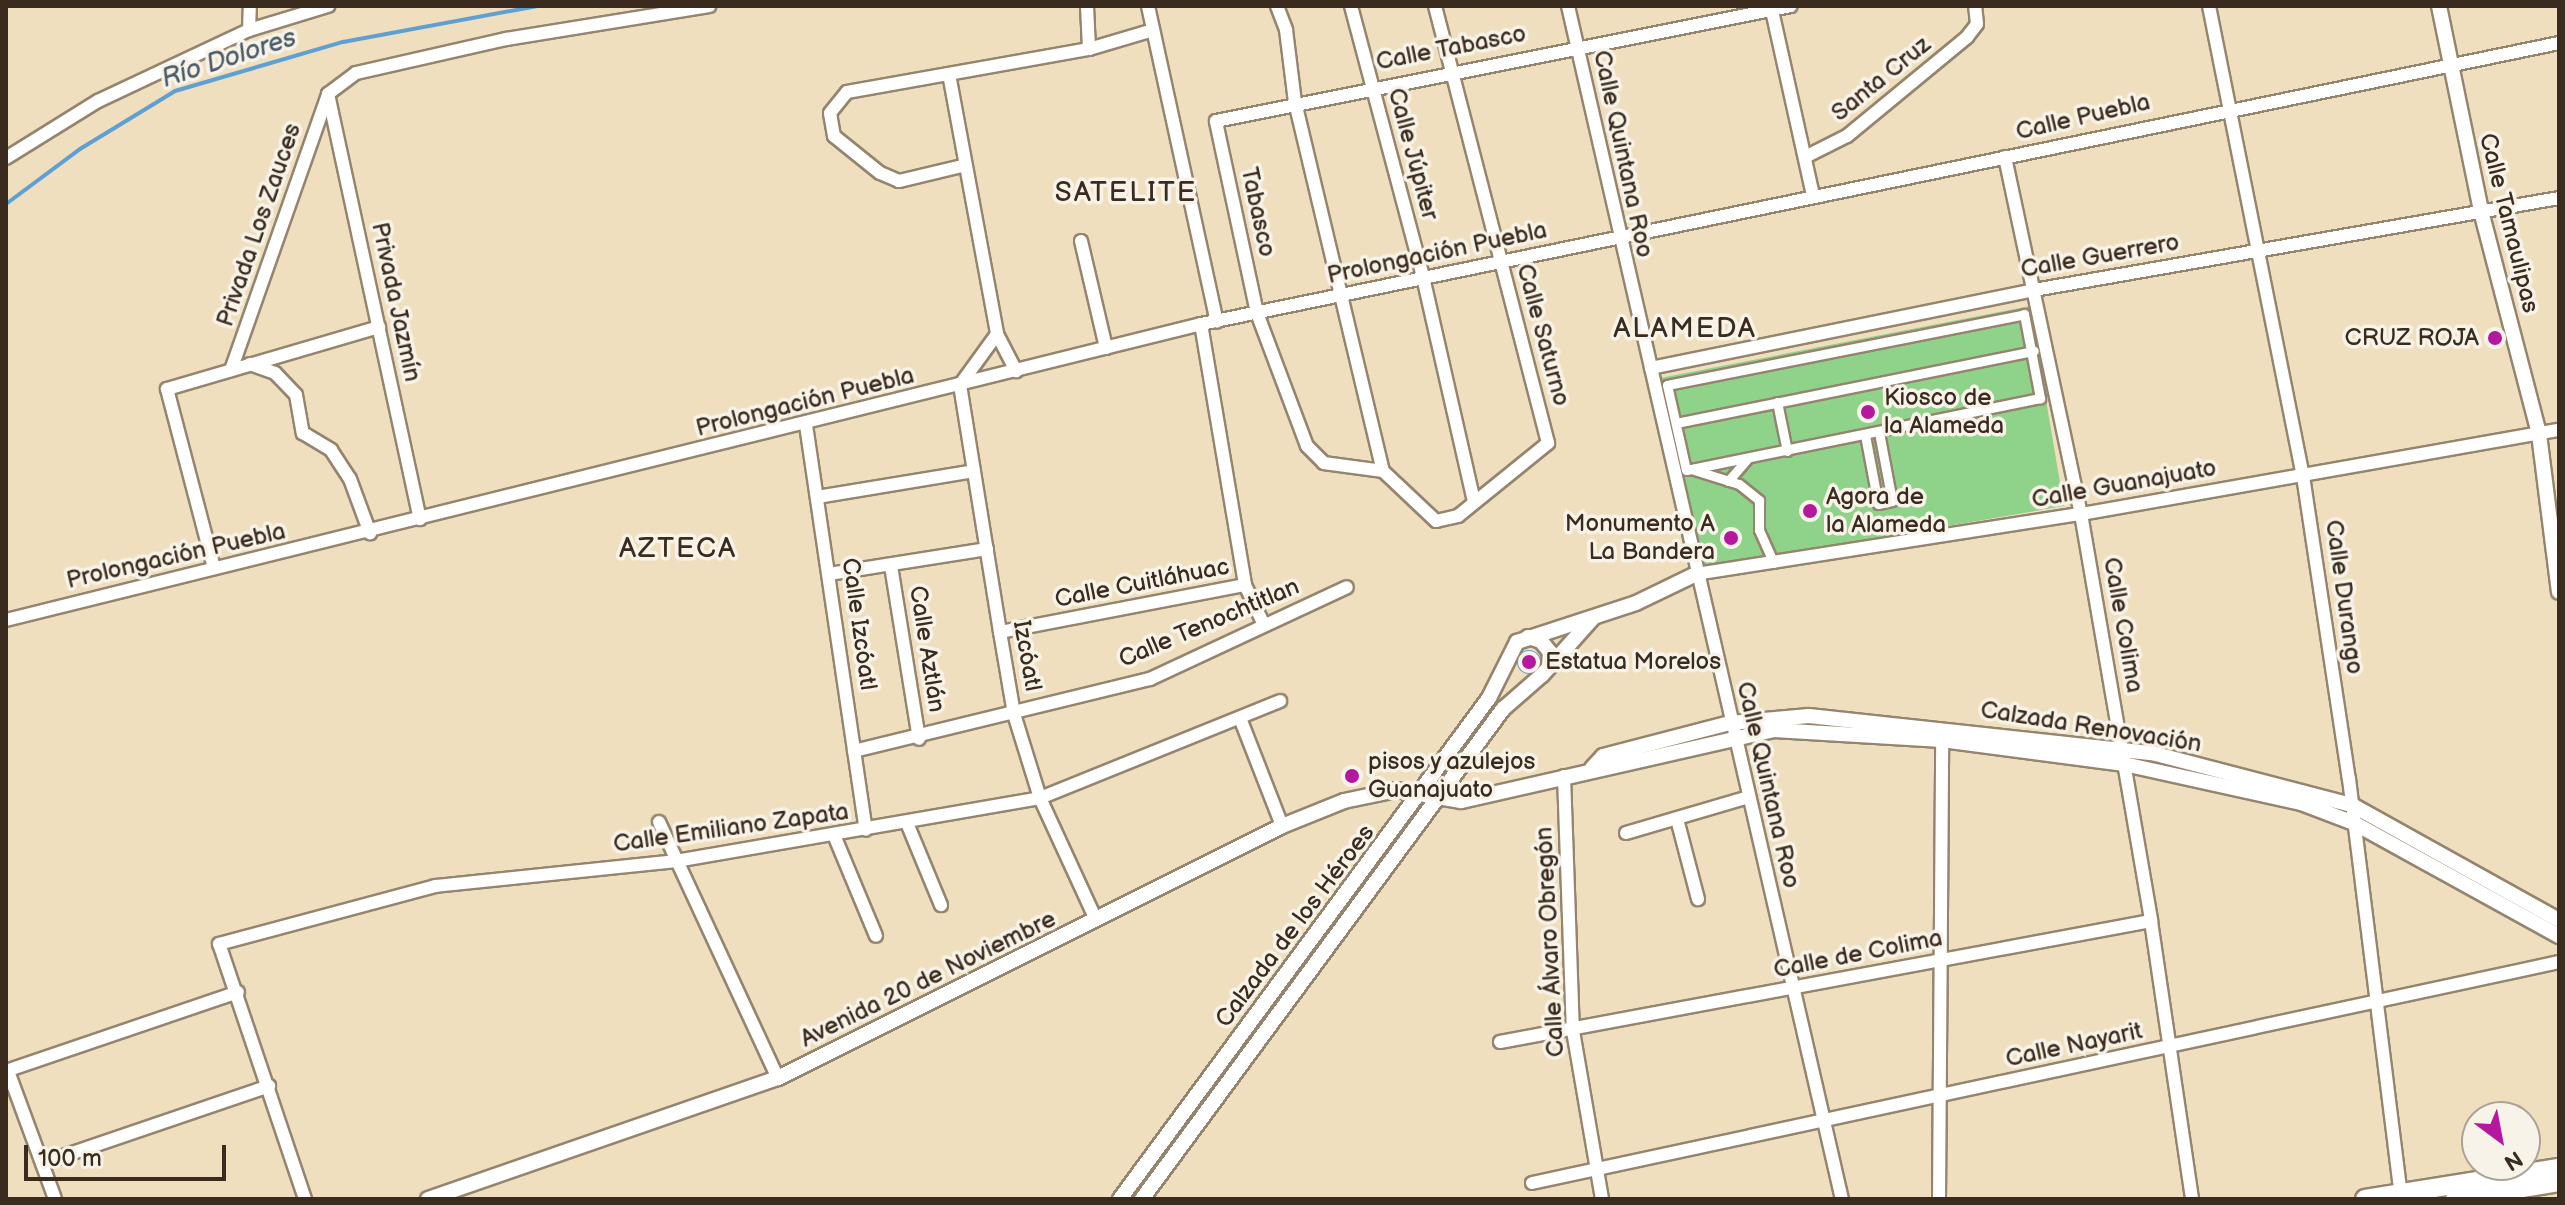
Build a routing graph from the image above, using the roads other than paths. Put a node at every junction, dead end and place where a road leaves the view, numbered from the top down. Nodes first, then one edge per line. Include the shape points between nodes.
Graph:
1 (250, 6) edge
2 (328, 6) edge
3 (709, 6) edge
4 (1087, 6) edge
5 (1148, 6) edge
6 (1277, 6) edge
7 (1351, 6) edge
8 (1435, 6) edge
9 (1568, 6) edge
10 (1791, 6) edge
11 (1975, 6) edge
12 (2209, 6) edge
13 (2439, 6) edge
14 (1772, 8) edge
15 (249, 30) junction
16 (1153, 30) junction
17 (2559, 43) edge
18 (1576, 45) junction
19 (1089, 49) junction
20 (2449, 65) junction
21 (1450, 71) junction
22 (949, 74) junction
23 (1372, 87) junction
24 (328, 94) junction
25 (1295, 102) junction
26 (2231, 107) junction
27 (1216, 121) joint
28 (1805, 157) junction
29 (2005, 157) junction
30 (6, 158) edge
31 (962, 166) junction
32 (1813, 195) junction
33 (2559, 198) edge
34 (2481, 211) junction
35 (1617, 237) junction
36 (1081, 241) dead end
37 (2260, 249) junction
38 (1502, 262) junction
39 (1423, 277) junction
40 (2034, 290) junction
41 (1340, 295) junction
42 (1257, 313) junction
43 (1217, 322) junction
44 (1201, 324) junction
45 (379, 327) junction
46 (997, 334) junction
47 (1106, 348) junction
48 (2045, 349) junction
49 (2031, 351) junction
50 (250, 364) junction
51 (1651, 368) junction
52 (231, 370) junction
53 (1016, 371) junction
54 (960, 385) junction
55 (1777, 402) junction
56 (1676, 423) junction
57 (806, 425) junction
58 (2559, 430) edge
59 (1879, 432) junction
60 (2539, 434) junction
61 (1865, 435) junction
62 (1787, 451) junction
63 (1748, 459) junction
64 (1691, 469) junction
65 (974, 471) junction
66 (1383, 471) junction
67 (2303, 476) junction
68 (1728, 481) junction
69 (817, 497) junction
70 (1474, 501) junction
71 (2081, 514) junction
72 (420, 519) junction
73 (370, 533) junction
74 (987, 549) junction
75 (1774, 563) junction
76 (891, 566) junction
77 (214, 568) junction
78 (829, 574) junction
79 (1696, 574) junction
80 (1245, 585) junction
81 (1347, 587) dead end
82 (2559, 592) edge
83 (1597, 615) junction
84 (6, 620) edge
85 (1264, 625) junction
86 (1000, 632) junction
87 (1528, 637) junction
88 (1506, 657) junction
89 (1549, 666) junction
90 (1532, 681) junction
91 (1280, 701) dead end
92 (1014, 714) junction
93 (1240, 718) junction
94 (1732, 729) junction
95 (1942, 734) junction
96 (919, 739) junction
97 (854, 751) junction
98 (2123, 757) junction
99 (1564, 776) junction
100 (1422, 792) junction
101 (1439, 797) junction
102 (1748, 797) junction
103 (1040, 798) junction
104 (2352, 805) junction
105 (1677, 819) junction
106 (659, 822) dead end
107 (907, 823) junction
108 (2354, 823) junction
109 (1282, 826) junction
110 (866, 830) junction
111 (1626, 833) dead end
112 (834, 835) junction
113 (676, 861) junction
114 (1698, 899) dead end
115 (941, 905) dead end
116 (1096, 920) junction
117 (2559, 920) edge
118 (2151, 921) junction
119 (876, 936) dead end
120 (2559, 936) edge
121 (1942, 961) junction
122 (2559, 962) edge
123 (1794, 989) junction
124 (238, 992) junction
125 (2373, 1004) junction
126 (1573, 1031) junction
127 (1500, 1042) dead end
128 (2169, 1047) junction
129 (7, 1071) edge
130 (778, 1078) junction
131 (269, 1086) junction
132 (1943, 1095) junction
133 (1824, 1121) junction
134 (43, 1163) junction
135 (2559, 1168) edge
136 (1597, 1169) junction
137 (2559, 1182) edge
138 (1532, 1183) dead end
139 (2513, 1194) edge
140 (2400, 1196) edge
141 (55, 1199) edge
142 (305, 1199) edge
143 (428, 1199) edge
144 (1120, 1199) edge
145 (1142, 1199) edge
146 (1602, 1199) edge
147 (1842, 1199) edge
148 (1939, 1199) edge
149 (2192, 1199) edge
150 (2365, 1199) edge
151 (2455, 1199) edge

1 - 15 street
2 - 15 street
3 - 24 street via 506,39 356,73
4 - 19 street
5 - 16 street
6 - 25 street via 1286,30
7 - 23 street, Calle Júpiter
8 - 21 street, Calle Saturno
9 - 18 street, Calle Quintana Roo
10 - 14 street, Calle Tabasco
11 - 28 street, Santa Cruz via 1977,24 1847,136
12 - 26 street, Calle Durango
13 - 20 street, Calle Tamaulipas
14 - 18 street, Calle Tabasco
14 - 28 street
15 - 30 street via 98,101
16 - 19 street
16 - 43 street
17 - 20 street, Calle Puebla
18 - 21 street, Calle Tabasco
18 - 35 street, Calle Quintana Roo
19 - 22 street
20 - 26 street, Calle Puebla
20 - 34 street, Calle Tamaulipas
21 - 23 street, Calle Tabasco
21 - 38 street, Calle Saturno
22 - 31 street
22 - 31 street via 847,92 830,113 834,136 880,173 899,181
23 - 25 street, Calle Tabasco
23 - 39 street, Calle Júpiter
24 - 45 street, Privada Jazmín
24 - 52 street, Privada Los Zauces
25 - 27 street, Calle Tabasco
25 - 41 street
26 - 29 street, Calle Puebla
26 - 37 street, Calle Durango
27 - 42 street, Tabasco
28 - 32 street
29 - 32 street, Calle Puebla
29 - 40 street, Calle Colima
31 - 46 street
32 - 35 street, Calle Puebla
33 - 34 street, Calle Guerrero
34 - 37 street, Calle Guerrero
34 - 60 street, Calle Tamaulipas
35 - 38 street, Prolongación Puebla
35 - 51 street, Calle Quintana Roo
36 - 47 street
37 - 40 street, Calle Guerrero
37 - 67 street, Calle Durango
38 - 39 street, Prolongación Puebla
38 - 70 street, Calle Saturno via 1548,443
39 - 41 street, Prolongación Puebla
39 - 70 street, Calle Júpiter
40 - 48 street, Calle Colima
40 - 51 street, Calle Guerrero
41 - 42 street, Prolongación Puebla
41 - 66 street
42 - 43 street, Prolongación Puebla
42 - 66 street, Tabasco via 1307,446 1324,463
43 - 44 street, Prolongación Puebla
44 - 47 street, Prolongación Puebla
44 - 80 street
45 - 50 street
45 - 72 street, Privada Jazmín
46 - 53 street
46 - 54 street
47 - 53 street, Prolongación Puebla
48 - 49 street
48 - 71 street, Calle Colima
49 - 55 street
49 - 56 street via 2024,314 1667,385
49 - 59 street via 2040,398
50 - 52 street
50 - 73 street via 275,373 296,395 303,433 331,450 350,479
51 - 79 street, Calle Quintana Roo
52 - 77 street via 167,389
53 - 54 street, Prolongación Puebla
54 - 57 street, Prolongación Puebla
54 - 65 street, Izcóatl
55 - 56 street
55 - 62 street
56 - 64 street via 1686,470
57 - 69 street, Calle Izcóatl
57 - 72 street, Prolongación Puebla
58 - 60 street, Calle Guanajuato
59 - 61 street
59 - 61 street via 1892,501 1878,504
60 - 67 street, Calle Guanajuato
60 - 82 street, Calle Tamaulipas
61 - 62 street
62 - 63 street
63 - 64 street
63 - 68 street
64 - 68 street
65 - 69 street
65 - 74 street, Izcóatl
66 - 70 street via 1436,521 1458,516
67 - 71 street, Calle Guanajuato
67 - 104 street, Calle Durango
68 - 75 street via 1759,500 1759,530
69 - 78 street, Calle Izcóatl
71 - 75 street, Calle Guanajuato
71 - 98 street, Calle Colima
72 - 73 street, Prolongación Puebla
73 - 77 street, Prolongación Puebla
74 - 76 street
74 - 86 street, Izcóatl
75 - 79 street, Calle Guanajuato
76 - 78 street
76 - 96 street, Calle Aztlán
77 - 84 street, Prolongación Puebla
78 - 97 street, Calle Izcóatl
79 - 83 street
79 - 94 street, Calle Quintana Roo
80 - 85 street
80 - 86 street, Calle Cuitláhuac
81 - 85 street, Calle Tenochtitlan
83 - 87 street, Calzada de los Héroes
83 - 89 street, Calzada de los Héroes
85 - 92 street, Calle Tenochtitlan via 1150,679
86 - 92 street, Izcóatl
87 - 88 street, Calzada de los Héroes
87 - 89 street via 1550,652
88 - 90 street via 1508,670
88 - 100 street, Calzada de los Héroes via 1489,698
89 - 90 street, Calzada de los Héroes
90 - 101 street, Calzada de los Héroes via 1503,709
91 - 93 street, Calle Emiliano Zapata
92 - 96 street, Calle Tenochtitlan
92 - 103 street, Izcóatl
93 - 103 street, Calle Emiliano Zapata
93 - 109 street
94 - 95 street, Calzada Renovación via 1809,716
94 - 99 street, Calzada Renovación via 1603,756 1592,768
94 - 102 street, Calle Quintana Roo
95 - 98 street, Calzada Renovación
95 - 121 street
96 - 97 street, Calle Tenochtitlan
97 - 110 street, Calle Izcóatl
98 - 104 street, Calzada Renovación
98 - 108 street, Calzada Renovación via 2301,803
98 - 118 street, Calle Colima
99 - 101 street, Calzada Renovación via 1461,801
99 - 126 street, Calle Álvaro Obregón
100 - 101 street, Avenida 20 de Noviembre
100 - 109 street, Avenida 20 de Noviembre via 1369,794
100 - 144 street, Calzada de los Héroes
101 - 145 street, Calzada de los Héroes
102 - 105 street
102 - 123 street, Calle Quintana Roo
103 - 107 street, Calle Emiliano Zapata
103 - 116 street, Izcóatl
104 - 108 street, Calle Durango
104 - 117 street, Calzada Renovación
105 - 111 street
105 - 114 street
106 - 113 street
107 - 110 street, Calle Emiliano Zapata
107 - 115 street
108 - 120 street, Calzada Renovación
108 - 125 street, Calle Durango
109 - 116 street, Avenida 20 de Noviembre
110 - 112 street, Calle Emiliano Zapata
112 - 113 street, Calle Emiliano Zapata
112 - 119 street
113 - 124 street, Calle Emiliano Zapata via 435,886 219,944
113 - 130 street
116 - 130 street, Avenida 20 de Noviembre
118 - 121 street, Calle de Colima
118 - 128 street, Calle Colima
121 - 123 street, Calle de Colima
121 - 132 street
122 - 125 street, Calle Nayarit
123 - 126 street, Calle de Colima
123 - 133 street, Calle Quintana Roo
124 - 129 street
124 - 131 street
125 - 128 street, Calle Nayarit
125 - 140 street, Calle Durango
126 - 127 street, Calle de Colima
126 - 136 street, Calle Álvaro Obregón
128 - 132 street, Calle Nayarit
128 - 149 street, Calle Colima
129 - 134 street
130 - 143 street, Avenida 20 de Noviembre
131 - 134 street
131 - 142 street
132 - 133 street, Calle Nayarit
132 - 148 street
133 - 136 street, Calle Nayarit
133 - 147 street, Calle Quintana Roo
134 - 141 street
135 - 140 main road
136 - 138 street, Calle Nayarit
136 - 146 street, Calle Álvaro Obregón
137 - 139 main road
139 - 151 main road
140 - 150 main road

